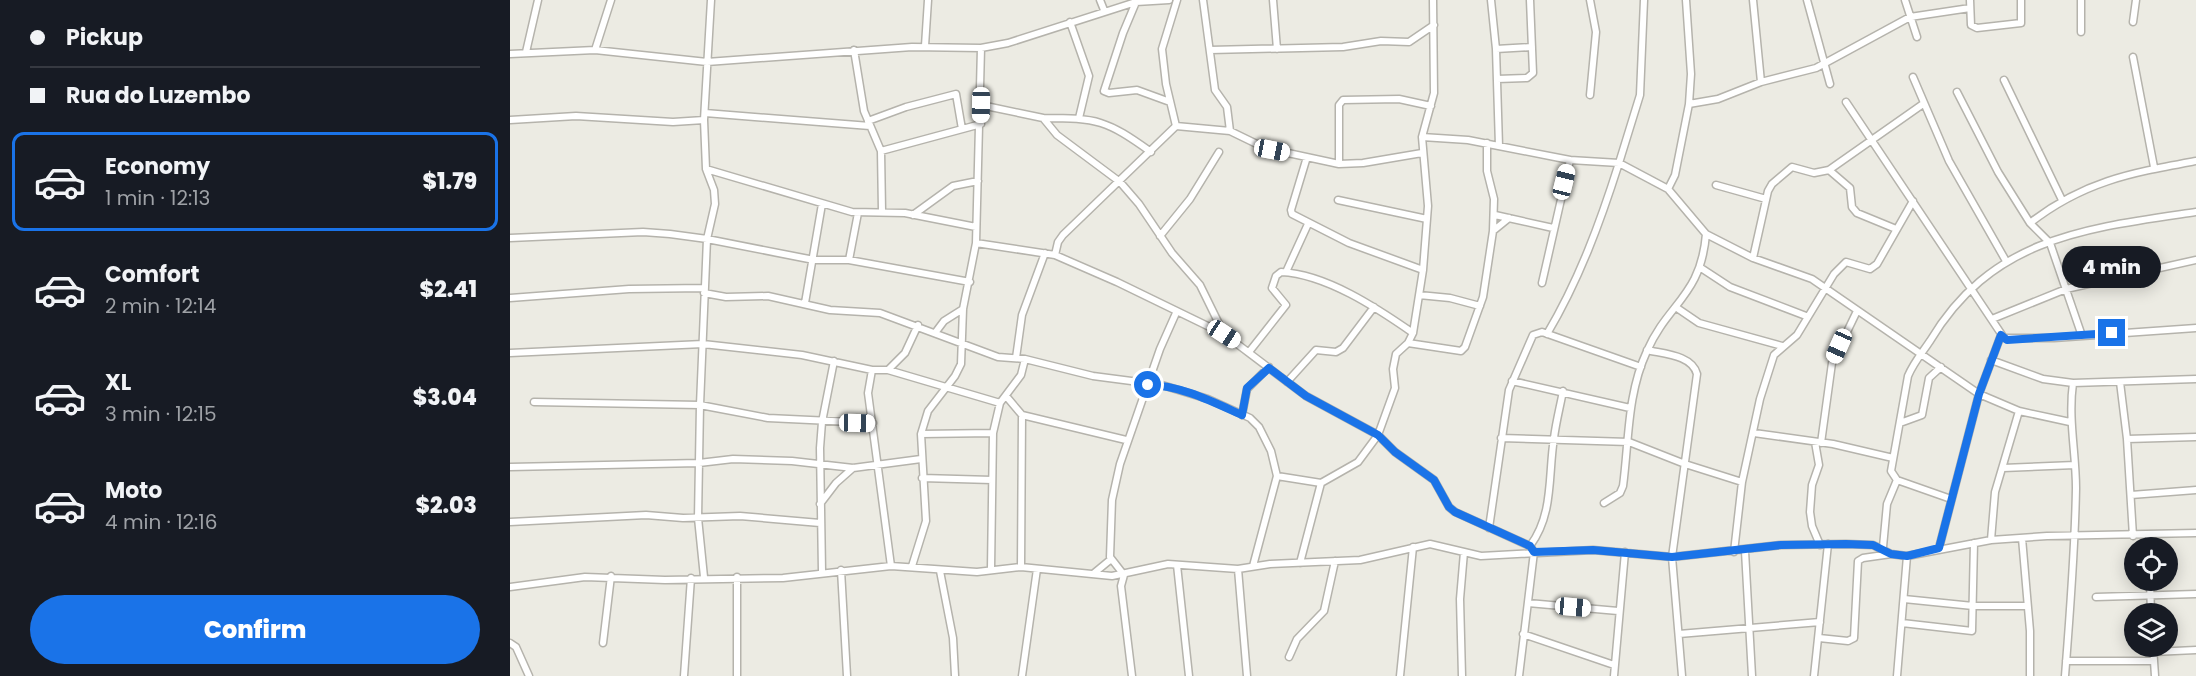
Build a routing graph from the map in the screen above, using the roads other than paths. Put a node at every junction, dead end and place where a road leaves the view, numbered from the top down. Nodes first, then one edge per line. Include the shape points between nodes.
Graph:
1 (538, 0) edge
2 (611, 0) edge
3 (711, 0) edge
4 (927, 0) edge
5 (1100, 0) edge
6 (1169, 0) edge
7 (1178, 0) edge
8 (1203, 0) edge
9 (1273, 0) edge
10 (1432, 0) edge
11 (1491, 0) edge
12 (1530, 0) edge
13 (1590, 0) edge
14 (1644, 0) edge
15 (1686, 0) edge
16 (1753, 0) edge
17 (1807, 0) edge
18 (1905, 0) edge
19 (1970, 0) edge
20 (2021, 0) edge
21 (2081, 0) edge
22 (2136, 0) edge
23 (1136, 2) junction
24 (1970, 8) junction
25 (1104, 10) junction
26 (1910, 17) junction
27 (1070, 22) junction
28 (2133, 22) dead end
29 (1434, 26) junction
30 (2081, 32) dead end
31 (1917, 37) dead end
32 (925, 46) junction
33 (1532, 47) junction
34 (981, 48) junction
35 (1277, 49) junction
36 (1496, 49) junction
37 (595, 50) junction
38 (854, 50) junction
39 (1210, 51) junction
40 (526, 52) junction
41 (510, 54) edge
42 (2133, 57) dead end
43 (707, 62) junction
44 (1824, 63) junction
45 (1913, 77) dead end
46 (1497, 79) junction
47 (2004, 80) dead end
48 (1761, 82) junction
49 (1830, 84) dead end
50 (1957, 92) dead end
51 (1590, 95) dead end
52 (1170, 102) junction
53 (1846, 102) dead end
54 (1689, 104) junction
55 (1923, 104) junction
56 (981, 105) junction
57 (1431, 106) junction
58 (704, 117) junction
59 (1043, 118) junction
60 (1079, 118) junction
61 (510, 120) edge
62 (869, 124) junction
63 (981, 124) junction
64 (1176, 126) junction
65 (962, 129) junction
66 (1230, 131) junction
67 (1422, 137) junction
68 (1872, 138) junction
69 (1487, 143) junction
70 (1499, 146) junction
71 (881, 151) junction
72 (1151, 152) junction
73 (1219, 152) dead end
74 (1422, 153) junction
75 (1307, 157) junction
76 (1570, 160) junction
77 (2196, 161) edge
78 (1619, 163) junction
79 (1339, 164) junction
80 (2154, 167) junction
81 (706, 169) junction
82 (1829, 170) junction
83 (978, 181) junction
84 (1119, 182) junction
85 (1716, 184) dead end
86 (1668, 189) junction
87 (1766, 199) junction
88 (1338, 200) dead end
89 (2062, 200) junction
90 (1913, 201) junction
91 (822, 204) junction
92 (882, 211) junction
93 (2196, 212) edge
94 (858, 213) junction
95 (913, 214) junction
96 (1494, 214) junction
97 (1509, 218) junction
98 (1427, 219) junction
99 (2030, 223) junction
100 (1308, 224) junction
101 (976, 227) junction
102 (1553, 228) junction
103 (1896, 229) junction
104 (1493, 231) junction
105 (1706, 234) junction
106 (1160, 236) junction
107 (510, 238) edge
108 (707, 239) junction
109 (976, 243) junction
110 (2050, 243) junction
111 (1045, 253) junction
112 (1055, 255) junction
113 (1753, 258) junction
114 (814, 260) junction
115 (849, 260) junction
116 (2196, 260) edge
117 (2006, 261) junction
118 (1701, 268) junction
119 (1423, 270) junction
120 (1286, 272) junction
121 (970, 282) junction
122 (1542, 283) dead end
123 (1826, 287) junction
124 (1971, 287) junction
125 (2066, 289) junction
126 (704, 290) junction
127 (1419, 295) junction
128 (510, 298) edge
129 (805, 303) junction
130 (1374, 306) junction
131 (1480, 306) junction
132 (1677, 308) junction
133 (963, 309) junction
134 (1857, 311) junction
135 (1176, 313) junction
136 (1806, 316) junction
137 (1992, 319) junction
138 (918, 325) junction
139 (2196, 328) edge
140 (934, 333) junction
141 (1413, 333) junction
142 (1224, 334) junction
143 (1547, 334) junction
144 (2001, 335) junction
145 (2082, 336) junction
146 (1408, 343) junction
147 (703, 344) junction
148 (963, 346) junction
149 (1782, 346) junction
150 (1647, 350) junction
151 (1249, 352) junction
152 (1923, 352) junction
153 (510, 353) edge
154 (1016, 358) junction
155 (1025, 359) junction
156 (1991, 360) junction
157 (834, 361) junction
158 (1641, 367) junction
159 (1941, 367) junction
160 (1269, 368) junction
161 (872, 370) junction
162 (888, 370) junction
163 (2196, 379) edge
164 (1512, 381) junction
165 (1287, 382) junction
166 (2120, 382) junction
167 (2073, 384) junction
168 (1148, 385) junction
169 (948, 386) junction
170 (1563, 392) junction
171 (1979, 394) junction
172 (1006, 396) junction
173 (534, 402) dead end
174 (1000, 403) junction
175 (700, 405) junction
176 (1630, 408) junction
177 (2019, 411) junction
178 (1022, 415) junction
179 (1242, 415) junction
180 (822, 422) junction
181 (2070, 422) junction
182 (873, 423) junction
183 (1900, 423) junction
184 (993, 433) junction
185 (1754, 433) junction
186 (921, 434) junction
187 (1378, 435) junction
188 (2196, 437) edge
189 (1501, 438) junction
190 (1553, 439) junction
191 (2127, 439) junction
192 (1126, 440) junction
193 (1629, 442) junction
194 (1818, 442) junction
195 (1893, 458) junction
196 (921, 459) junction
197 (879, 463) junction
198 (699, 464) junction
199 (819, 464) junction
200 (1684, 464) junction
201 (2074, 465) junction
202 (510, 467) edge
203 (853, 468) junction
204 (2003, 468) junction
205 (1277, 476) junction
206 (922, 478) junction
207 (992, 480) junction
208 (1896, 480) junction
209 (1742, 482) junction
210 (1321, 483) junction
211 (2196, 490) edge
212 (2131, 495) junction
213 (1951, 499) junction
214 (1604, 503) dead end
215 (820, 504) junction
216 (698, 518) junction
217 (510, 522) edge
218 (820, 523) junction
219 (1489, 528) junction
220 (2196, 533) edge
221 (2149, 535) joint
222 (2076, 536) junction
223 (2133, 536) junction
224 (2022, 538) junction
225 (1991, 540) junction
226 (1974, 543) junction
227 (1820, 544) junction
228 (1828, 544) junction
229 (1530, 546) junction
230 (1413, 547) junction
231 (1882, 547) junction
232 (1939, 548) junction
233 (1745, 550) junction
234 (1464, 552) junction
235 (1534, 552) junction
236 (1625, 552) junction
237 (1734, 552) junction
238 (1891, 554) junction
239 (1907, 556) junction
240 (1672, 557) junction
241 (1110, 560) junction
242 (1335, 561) junction
243 (1300, 563) junction
244 (1177, 565) junction
245 (891, 566) junction
246 (912, 566) junction
247 (1253, 566) junction
248 (1021, 567) junction
249 (991, 569) junction
250 (1037, 569) junction
251 (1238, 569) junction
252 (841, 570) junction
253 (822, 571) junction
254 (940, 571) junction
255 (1093, 574) junction
256 (1124, 575) junction
257 (611, 576) junction
258 (1112, 576) junction
259 (704, 577) junction
260 (737, 577) junction
261 (691, 578) junction
262 (1121, 586) junction
263 (510, 587) edge
264 (2150, 591) edge
265 (2196, 594) edge
266 (2150, 596) junction
267 (2096, 597) dead end
268 (1904, 599) junction
269 (1528, 603) junction
270 (2150, 603) edge
271 (1973, 606) junction
272 (2027, 606) junction
273 (1618, 611) junction
274 (1820, 622) junction
275 (1902, 623) junction
276 (1750, 627) junction
277 (1523, 634) junction
278 (1679, 634) junction
279 (1819, 638) junction
280 (510, 643) edge
281 (603, 643) dead end
282 (2178, 650) edge
283 (2196, 650) edge
284 (1289, 657) dead end
285 (2153, 660) joint
286 (2066, 661) junction
287 (1614, 664) junction
288 (529, 676) edge
289 (684, 676) edge
290 (737, 676) edge
291 (847, 676) edge
292 (955, 676) edge
293 (1022, 676) edge
294 (1132, 676) edge
295 (1189, 676) edge
296 (1247, 676) edge
297 (1400, 676) edge
298 (1462, 676) edge
299 (1519, 676) edge
300 (1614, 676) edge
301 (1682, 676) edge
302 (1752, 676) edge
303 (1814, 676) edge
304 (1897, 676) edge
305 (2030, 676) edge
306 (2065, 676) edge
307 (2155, 676) edge

1 - 40 street
2 - 37 street
3 - 43 street
4 - 32 street
5 - 25 street
6 - 23 street
7 - 52 street via 1162,49
8 - 39 street
9 - 35 street
10 - 29 street
11 - 36 street
12 - 33 street
13 - 51 street via 1596,32
14 - 78 street via 1640,95
15 - 54 street
16 - 48 street
17 - 44 street
18 - 26 street
19 - 24 street
20 - 24 street via 2019,24 1974,28
21 - 30 street
22 - 28 street
23 - 25 street
23 - 52 street via 1104,91 1137,90
24 - 26 street
25 - 27 street
26 - 31 street
26 - 44 street
27 - 34 street
27 - 60 street via 1089,76
29 - 35 street via 1409,42
29 - 57 street
32 - 34 street
32 - 38 street
33 - 36 street
33 - 46 street via 1531,76
34 - 56 street
35 - 39 street
36 - 46 street
37 - 40 street
37 - 43 street
38 - 43 street
38 - 62 street via 860,95
39 - 66 street via 1215,90 1227,107
40 - 41 street
42 - 80 street
43 - 58 street
44 - 48 street
44 - 49 street
45 - 55 street
46 - 70 street
47 - 89 street
48 - 54 street via 1718,99
50 - 99 street via 1998,172
52 - 64 street
53 - 68 street
54 - 86 street via 1675,175
55 - 68 street
55 - 117 street via 1949,161
56 - 59 street
56 - 63 street
57 - 67 street
57 - 79 street via 1398,99 1343,100 1339,105
58 - 61 street via 673,122 576,116
58 - 62 street
58 - 81 street
59 - 60 street
59 - 84 street via 1057,135
60 - 72 street via 1114,126
62 - 65 street via 906,107 956,94
62 - 71 street
63 - 65 street
63 - 83 street
64 - 66 street
64 - 72 street
65 - 71 street
66 - 75 street via 1265,148
67 - 69 street
67 - 74 street
68 - 82 street
68 - 90 street
69 - 70 street
69 - 96 street
70 - 76 street
71 - 92 street
72 - 84 street
73 - 106 street via 1190,199
74 - 79 street
74 - 98 street via 1428,187
75 - 79 street
75 - 100 street via 1291,210
76 - 78 street
76 - 102 street
77 - 80 street
78 - 86 street
78 - 143 street via 1594,239
80 - 89 street via 2099,183
81 - 91 street
81 - 108 street via 715,204
82 - 87 street via 1814,173 1792,167 1773,184
82 - 103 street via 1850,188 1852,207 1857,213
83 - 95 street via 953,186
83 - 101 street
84 - 106 street
84 - 112 street via 1063,235
85 - 87 street
86 - 105 street
87 - 113 street
88 - 98 street
89 - 99 street
90 - 103 street
90 - 124 street
91 - 94 street
91 - 114 street
92 - 94 street
92 - 95 street
93 - 110 street via 2120,222
94 - 115 street
95 - 101 street
96 - 97 street
96 - 104 street
97 - 102 street
97 - 104 street
98 - 119 street
99 - 110 street
100 - 119 street
100 - 120 street
101 - 109 street
102 - 122 street
103 - 123 street via 1874,267 1846,262
104 - 131 street
105 - 113 street
105 - 118 street
106 - 142 street via 1200,285
107 - 108 street via 643,232
108 - 114 street
108 - 126 street
109 - 111 street
109 - 121 street
110 - 117 street
110 - 125 street
111 - 112 street
111 - 154 street via 1022,315
112 - 135 street via 1131,288
113 - 123 street
114 - 115 street
114 - 129 street
115 - 121 street
116 - 125 street
117 - 124 street
118 - 132 street
118 - 136 street via 1730,287
119 - 127 street
120 - 130 street via 1337,287
120 - 151 street via 1279,273 1272,285 1285,306
121 - 133 street
123 - 134 street
123 - 136 street
124 - 137 street
124 - 152 street via 1948,311
125 - 137 street
125 - 145 street
126 - 128 street via 629,289
126 - 129 street via 726,297 768,296
126 - 147 street
127 - 131 street
127 - 141 street
129 - 138 street via 838,311 880,313
130 - 141 street
130 - 165 street via 1343,348 1336,352 1316,350
131 - 146 street via 1464,350
132 - 149 street via 1699,323
132 - 150 street
133 - 140 street
133 - 148 street
134 - 152 street
134 - 194 street via 1832,363
135 - 142 street
135 - 168 street
136 - 149 street via 1797,335
137 - 144 street
138 - 140 street
138 - 162 street via 905,353
139 - 145 street
140 - 148 street
141 - 146 street
142 - 151 street
143 - 158 street
143 - 164 street via 1533,335
144 - 145 street via 2007,340
144 - 156 street
146 - 187 street via 1396,354 1395,388
147 - 153 street
147 - 157 street
147 - 175 street
148 - 154 street
148 - 169 street via 959,370
149 - 185 street via 1774,354
150 - 158 street
150 - 200 street via 1686,360 1695,367
151 - 160 street
152 - 159 street
152 - 183 street via 1908,376
154 - 155 street
155 - 168 street
155 - 172 street via 1021,375
156 - 167 street via 2043,379
156 - 171 street
157 - 161 street
157 - 180 street
158 - 176 street
159 - 171 street
159 - 183 street via 1929,378 1922,415
160 - 165 street
160 - 179 street via 1247,388
161 - 162 street
161 - 182 street via 868,393
162 - 169 street
163 - 166 street
164 - 170 street
164 - 189 street
165 - 187 street
166 - 167 street
166 - 191 street
167 - 181 street
168 - 179 street via 1196,396
168 - 192 street
169 - 174 street
169 - 186 street via 928,411
170 - 176 street
170 - 190 street
171 - 177 street
171 - 213 street
172 - 174 street
172 - 178 street
173 - 175 street
174 - 184 street
175 - 180 street via 748,416
175 - 198 street
176 - 193 street
177 - 181 street
177 - 204 street
178 - 192 street
178 - 248 street
179 - 205 street via 1259,427 1274,458
180 - 182 street
180 - 199 street
181 - 201 street
182 - 197 street
183 - 195 street
184 - 186 street
184 - 207 street
185 - 194 street
185 - 209 street
186 - 196 street
187 - 210 street via 1358,462
187 - 219 street via 1434,480 1449,507
188 - 191 street
189 - 190 street
189 - 219 street
190 - 193 street
190 - 229 street via 1551,489 1539,533
191 - 212 street
192 - 241 street via 1113,490
193 - 200 street
193 - 214 street via 1623,486 1620,493
194 - 195 street
194 - 227 street via 1819,465 1810,512
195 - 208 street via 1891,471
196 - 197 street
196 - 206 street
197 - 203 street
197 - 245 street
198 - 199 street via 734,459
198 - 202 street
198 - 216 street
199 - 203 street
199 - 215 street
200 - 209 street
200 - 240 street
201 - 204 street
201 - 222 street
203 - 215 street
204 - 225 street via 1995,492
205 - 210 street
205 - 247 street
206 - 207 street
206 - 246 street via 926,521
207 - 249 street
208 - 213 street
208 - 231 street via 1887,504
209 - 237 street
210 - 243 street
211 - 212 street
212 - 223 street
213 - 232 street
215 - 218 street
216 - 217 street via 646,515
216 - 218 street via 728,516
216 - 259 street
218 - 253 street
219 - 229 street
220 - 221 street
221 - 223 street
222 - 223 street
222 - 224 street
222 - 286 street
224 - 225 street
224 - 272 street
225 - 226 street
226 - 232 street
226 - 271 street
227 - 228 street
227 - 233 street
228 - 231 street
228 - 274 street
229 - 235 street
230 - 234 street via 1442,545
230 - 242 street via 1382,557
230 - 297 street
231 - 238 street
232 - 239 street
233 - 237 street
233 - 276 street
234 - 235 street via 1481,556
234 - 298 street via 1460,599
235 - 236 street
235 - 269 street
236 - 240 street
236 - 273 street
237 - 240 street
238 - 239 street
238 - 279 street via 1858,561 1854,638
239 - 268 street
240 - 278 street
241 - 255 street
241 - 256 street
242 - 243 street
242 - 284 street via 1324,610 1297,639
243 - 247 street
244 - 251 street
244 - 256 street
244 - 295 street
245 - 246 street
245 - 252 street
246 - 254 street
247 - 251 street
248 - 249 street
248 - 250 street
249 - 254 street
250 - 255 street
250 - 293 street
251 - 296 street
252 - 253 street
252 - 291 street
253 - 260 street via 783,578
254 - 292 street via 953,638
255 - 258 street
256 - 258 street
256 - 262 street
257 - 261 street
257 - 263 street
257 - 281 street
258 - 262 street
259 - 260 street
259 - 261 street
260 - 290 street
261 - 289 street
262 - 294 street
264 - 266 street
265 - 266 street
266 - 267 street
266 - 270 street
268 - 271 street
268 - 275 street
269 - 273 street
269 - 277 street
271 - 272 street
271 - 275 street via 1970,632
272 - 305 street
273 - 287 street
274 - 276 street
274 - 279 street
275 - 304 street
276 - 278 street
276 - 302 street
277 - 287 street
277 - 299 street
278 - 301 street
279 - 303 street
280 - 288 street via 516,647
282 - 283 street
285 - 286 street
285 - 307 street
286 - 306 street
287 - 300 street

